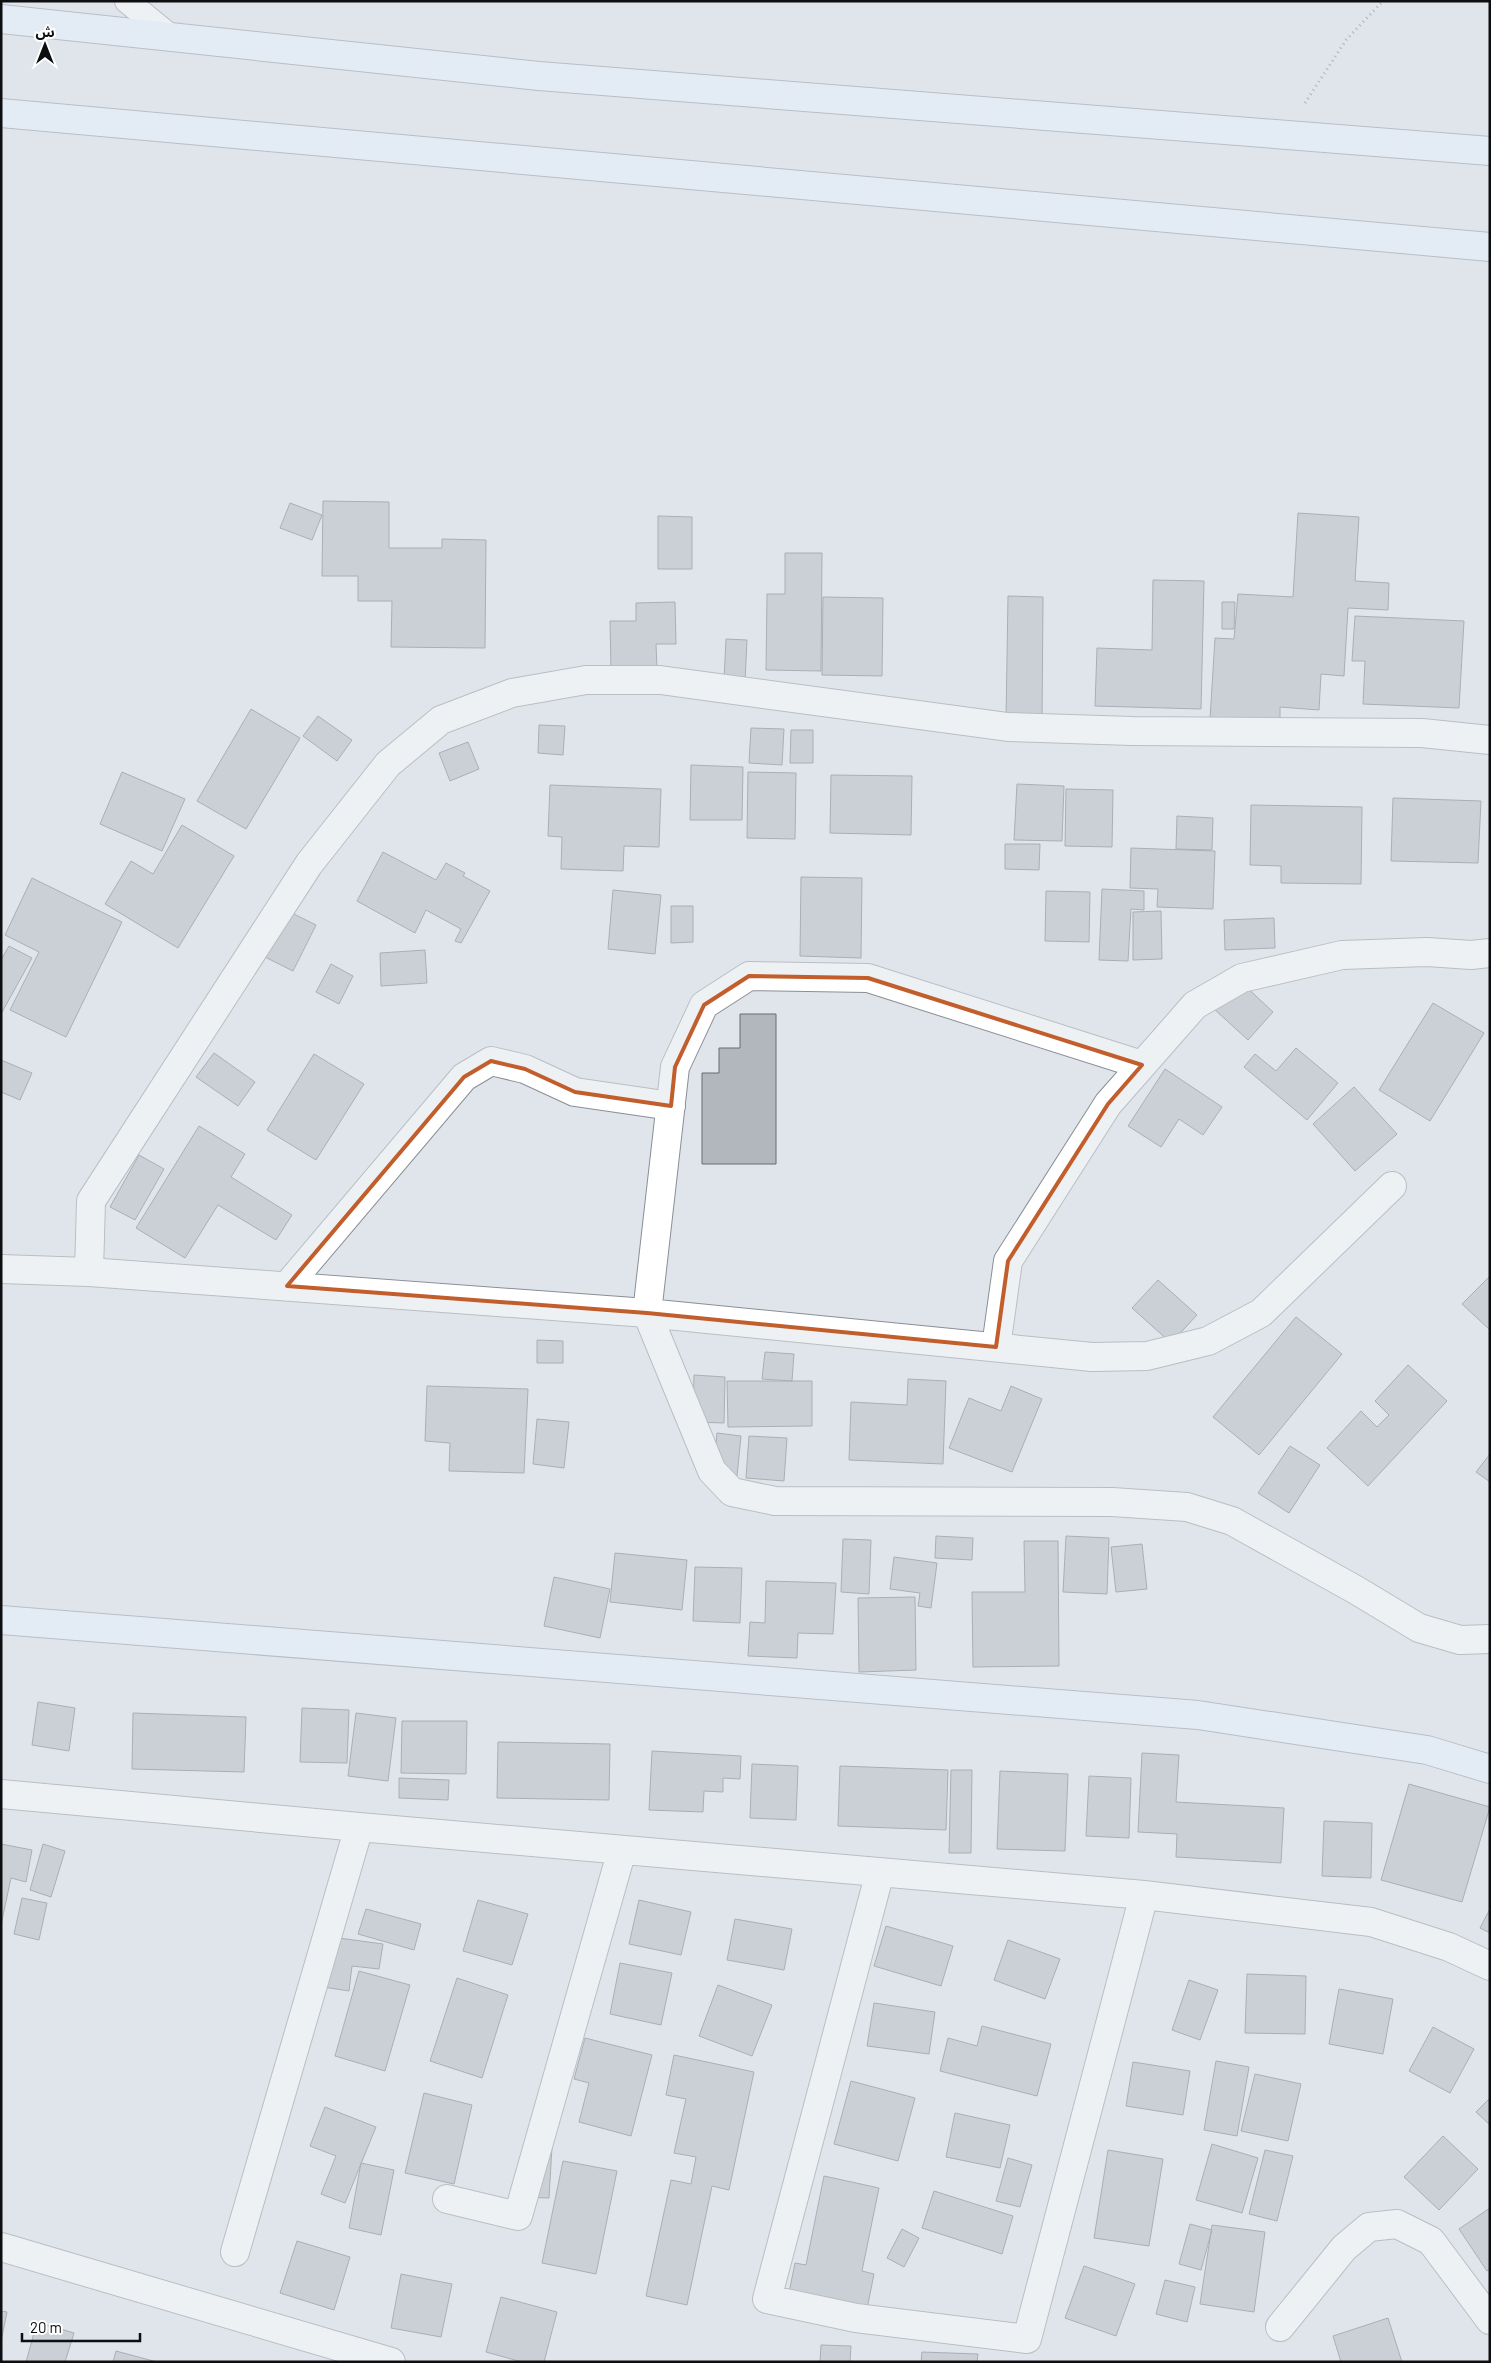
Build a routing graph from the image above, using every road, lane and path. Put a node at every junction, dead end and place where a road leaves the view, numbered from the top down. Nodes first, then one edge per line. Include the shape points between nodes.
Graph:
1 (127, 1) edge
2 (1383, 1) edge
3 (1, 19) edge
4 (171, 37) junction
5 (1, 113) edge
6 (1284, 135) junction
7 (1490, 152) edge
8 (1490, 247) edge
9 (1490, 740) edge
10 (1490, 953) edge
11 (1142, 1065) junction
12 (671, 1106) junction
13 (1392, 1186) dead end
14 (1, 1269) edge
15 (89, 1272) junction
16 (287, 1286) junction
17 (648, 1313) junction
18 (996, 1347) junction
19 (1, 1620) edge
20 (1490, 1639) edge
21 (1490, 1769) edge
22 (1, 1794) edge
23 (359, 1827) junction
24 (622, 1850) junction
25 (880, 1872) junction
26 (1144, 1895) junction
27 (1490, 1966) edge
28 (447, 2199) dead end
29 (1, 2247) edge
30 (235, 2252) dead end
31 (1490, 2320) edge
32 (1280, 2327) dead end
33 (390, 2362) edge

1 - 4 lane
2 - 6 path via 1346,40
3 - 4 main road
4 - 6 main road via 539,76
5 - 8 main road
6 - 7 main road
9 - 15 street via 1422,733 1008,727 660,680 586,680 512,693 459,713 441,720 388,764 309,864 91,1201
10 - 11 street via 1342,955 1242,978 1195,1005
11 - 12 street via 868,978 749,976 704,1005 675,1067
11 - 18 street via 1108,1104 1008,1261
12 - 16 street via 575,1092 525,1069 491,1062 464,1077
12 - 17 street
13 - 18 street via 1261,1313 1208,1341 1147,1356 1092,1357
14 - 15 street
15 - 16 street
16 - 17 street
17 - 18 street
17 - 20 street via 712,1471 732,1492 775,1501 1112,1502 1186,1508 1232,1521 1419,1628 1460,1640
19 - 21 main road via 1198,1715 1427,1750
22 - 23 street
23 - 24 street
23 - 30 street
24 - 25 street
24 - 28 street via 518,2216
25 - 26 street
25 - 26 street via 767,2299 856,2318 1027,2339
26 - 27 street via 1371,1922 1449,1947
29 - 33 street
31 - 32 street via 1431,2240 1398,2224 1369,2228 1344,2248

